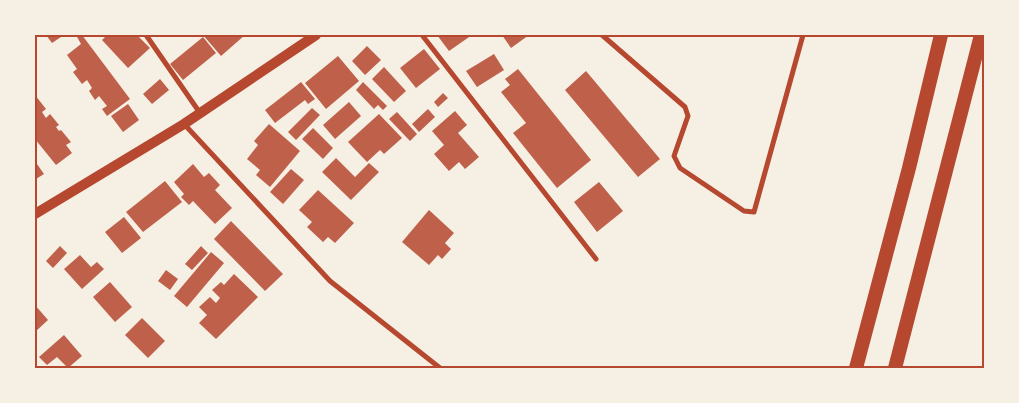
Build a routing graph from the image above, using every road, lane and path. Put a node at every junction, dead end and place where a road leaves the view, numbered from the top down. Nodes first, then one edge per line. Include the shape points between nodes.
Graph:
1 (146, 35) edge
2 (316, 35) edge
3 (422, 35) edge
4 (602, 35) edge
5 (803, 35) edge
6 (941, 35) edge
7 (981, 35) edge
8 (200, 113) junction
9 (184, 124) junction
10 (35, 214) edge
11 (596, 258) dead end
12 (440, 368) edge
13 (856, 368) edge
14 (895, 368) edge

1 - 8 street
2 - 8 main road
3 - 11 street
4 - 5 street via 685,107 688,116 674,156 680,168 744,211 754,212
6 - 13 highway
7 - 14 highway
8 - 9 main road
9 - 10 main road
9 - 12 street via 330,281

